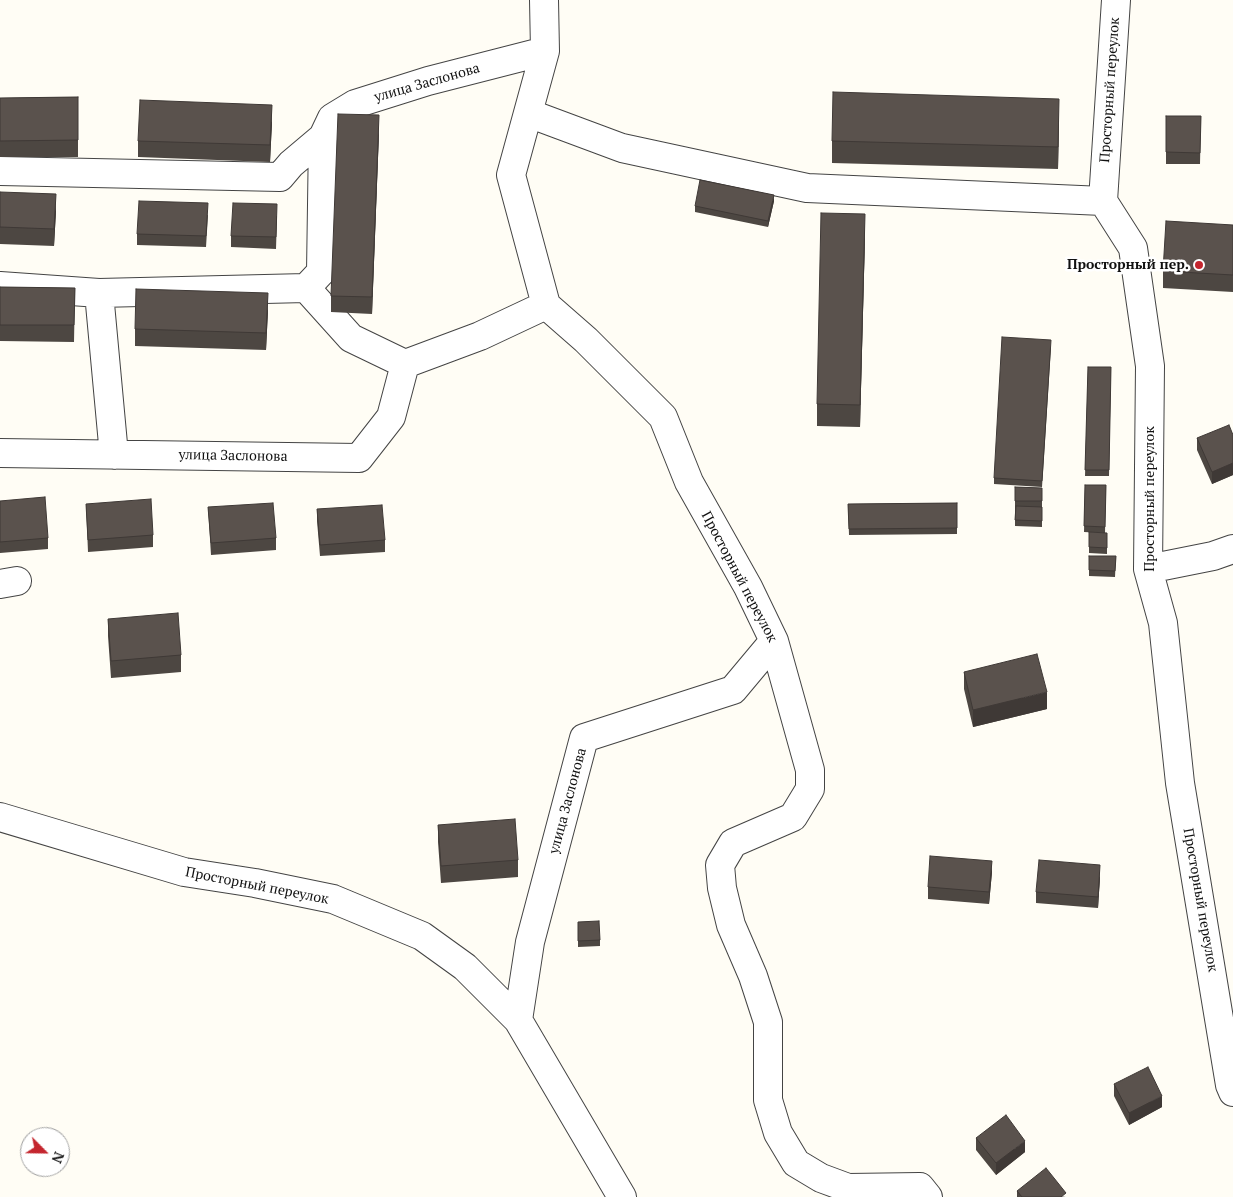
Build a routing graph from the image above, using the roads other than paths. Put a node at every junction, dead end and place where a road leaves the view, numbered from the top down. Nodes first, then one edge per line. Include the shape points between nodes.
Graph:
1 (544, 0) edge
2 (1116, 0) edge
3 (545, 50) junction
4 (528, 113) junction
5 (324, 137) junction
6 (0, 171) edge
7 (1103, 201) junction
8 (0, 286) edge
9 (306, 288) junction
10 (99, 293) junction
11 (546, 306) junction
12 (405, 364) junction
13 (0, 453) edge
14 (114, 455) junction
15 (1233, 549) edge
16 (1148, 569) junction
17 (774, 640) junction
18 (0, 817) edge
19 (518, 1020) junction
20 (1233, 1092) edge
21 (622, 1197) edge
22 (928, 1197) edge

1 - 3 street
2 - 7 street, Просторный переулок
3 - 4 street
3 - 5 street, улица Заслонова via 355,104 332,118
4 - 7 street via 622,148 807,188
4 - 11 street via 511,175
5 - 6 street, улица Заслонова via 280,176
5 - 9 street, улица Заслонова via 321,272
7 - 16 street, Просторный переулок via 1133,248 1150,366
8 - 10 street
9 - 10 street
9 - 12 street via 351,338
10 - 14 street
11 - 12 street via 480,336
11 - 17 street, Просторный переулок via 586,340 662,417 689,482
12 - 14 street, улица Заслонова via 391,417 360,458
13 - 14 street, улица Заслонова
15 - 16 street
16 - 20 street, Просторный переулок via 1163,623 1180,783
17 - 19 street, улица Заслонова via 733,690 584,738 530,942
17 - 22 street, Просторный переулок via 810,770 810,789 793,816 733,843 720,865 731,925 768,1022 768,1100 778,1133 796,1163 821,1178 848,1188 920,1187
18 - 19 street, Просторный переулок via 184,872 333,900 422,936 465,967
19 - 21 street, Просторный переулок

